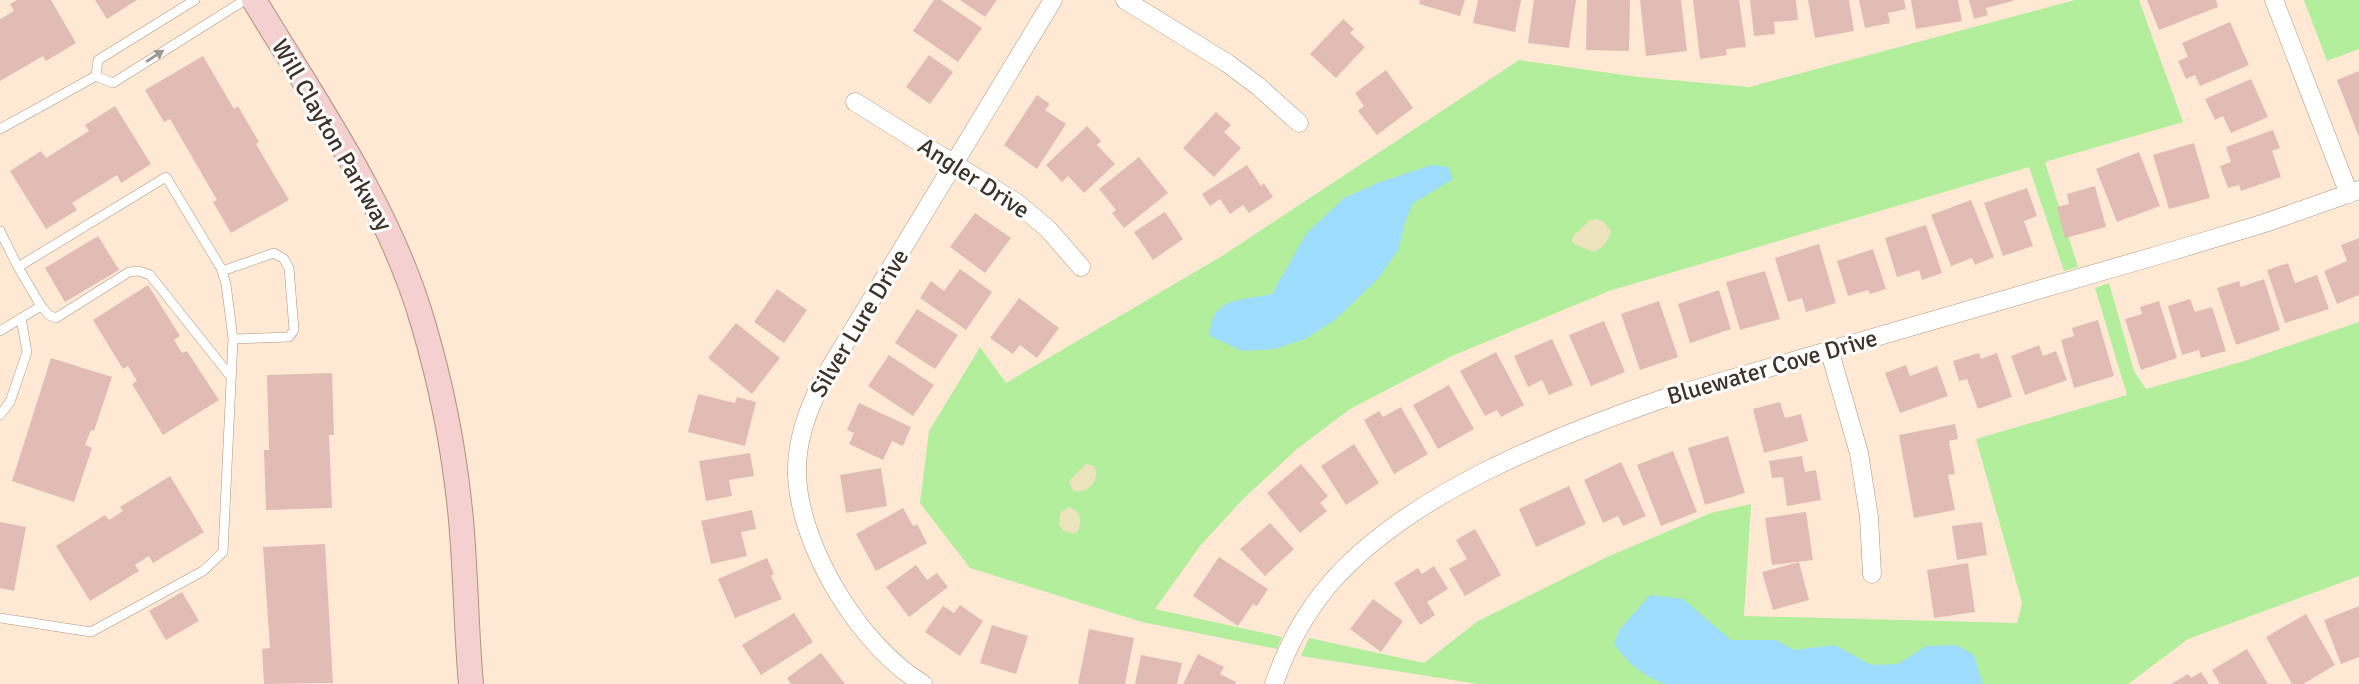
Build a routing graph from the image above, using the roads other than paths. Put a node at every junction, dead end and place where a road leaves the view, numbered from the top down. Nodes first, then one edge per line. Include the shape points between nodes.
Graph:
1 (195, 0) edge
2 (245, 0) edge
3 (254, 0) edge
4 (1054, 0) edge
5 (1125, 0) edge
6 (2274, 0) edge
7 (96, 76) junction
8 (855, 102) dead end
9 (1299, 123) dead end
10 (0, 129) edge
11 (954, 164) junction
12 (2354, 192) edge
13 (0, 231) edge
14 (18, 267) junction
15 (1081, 267) dead end
16 (222, 271) junction
17 (41, 306) junction
18 (21, 318) junction
19 (0, 331) edge
20 (233, 339) junction
21 (1829, 349) junction
22 (231, 377) junction
23 (0, 415) edge
24 (1872, 574) dead end
25 (0, 618) edge
26 (471, 684) edge
27 (923, 684) edge
28 (1274, 684) edge

1 - 7 lane via 98,60
7 -> 2 lane via 113,83
3 - 26 street, Will Clayton Parkway via 362,177 423,321 455,466
4 - 11 street, Silver Lure Drive
5 - 9 street via 1227,63
6 - 12 street
7 - 10 lane
8 - 11 street, Angler Drive
11 - 15 street, Angler Drive via 1017,203 1048,229
11 - 27 street, Silver Lure Drive via 821,383 806,414 797,475 809,534 837,590 873,640
12 - 21 street, Bluewater Cove Drive via 2169,252
13 - 14 lane
14 - 16 lane via 166,177
14 - 17 lane
16 - 20 lane
16 - 20 lane via 274,253 289,268 294,330 289,337
17 - 18 lane
17 - 22 lane via 56,318 129,272 150,275
18 - 19 lane
18 - 23 lane via 27,352 10,402
20 - 22 lane
21 - 24 street via 1859,453
21 - 28 street, Bluewater Cove Drive via 1601,421 1536,447 1422,508 1380,536 1327,587 1305,617
22 - 25 lane via 223,552 203,570 91,632

